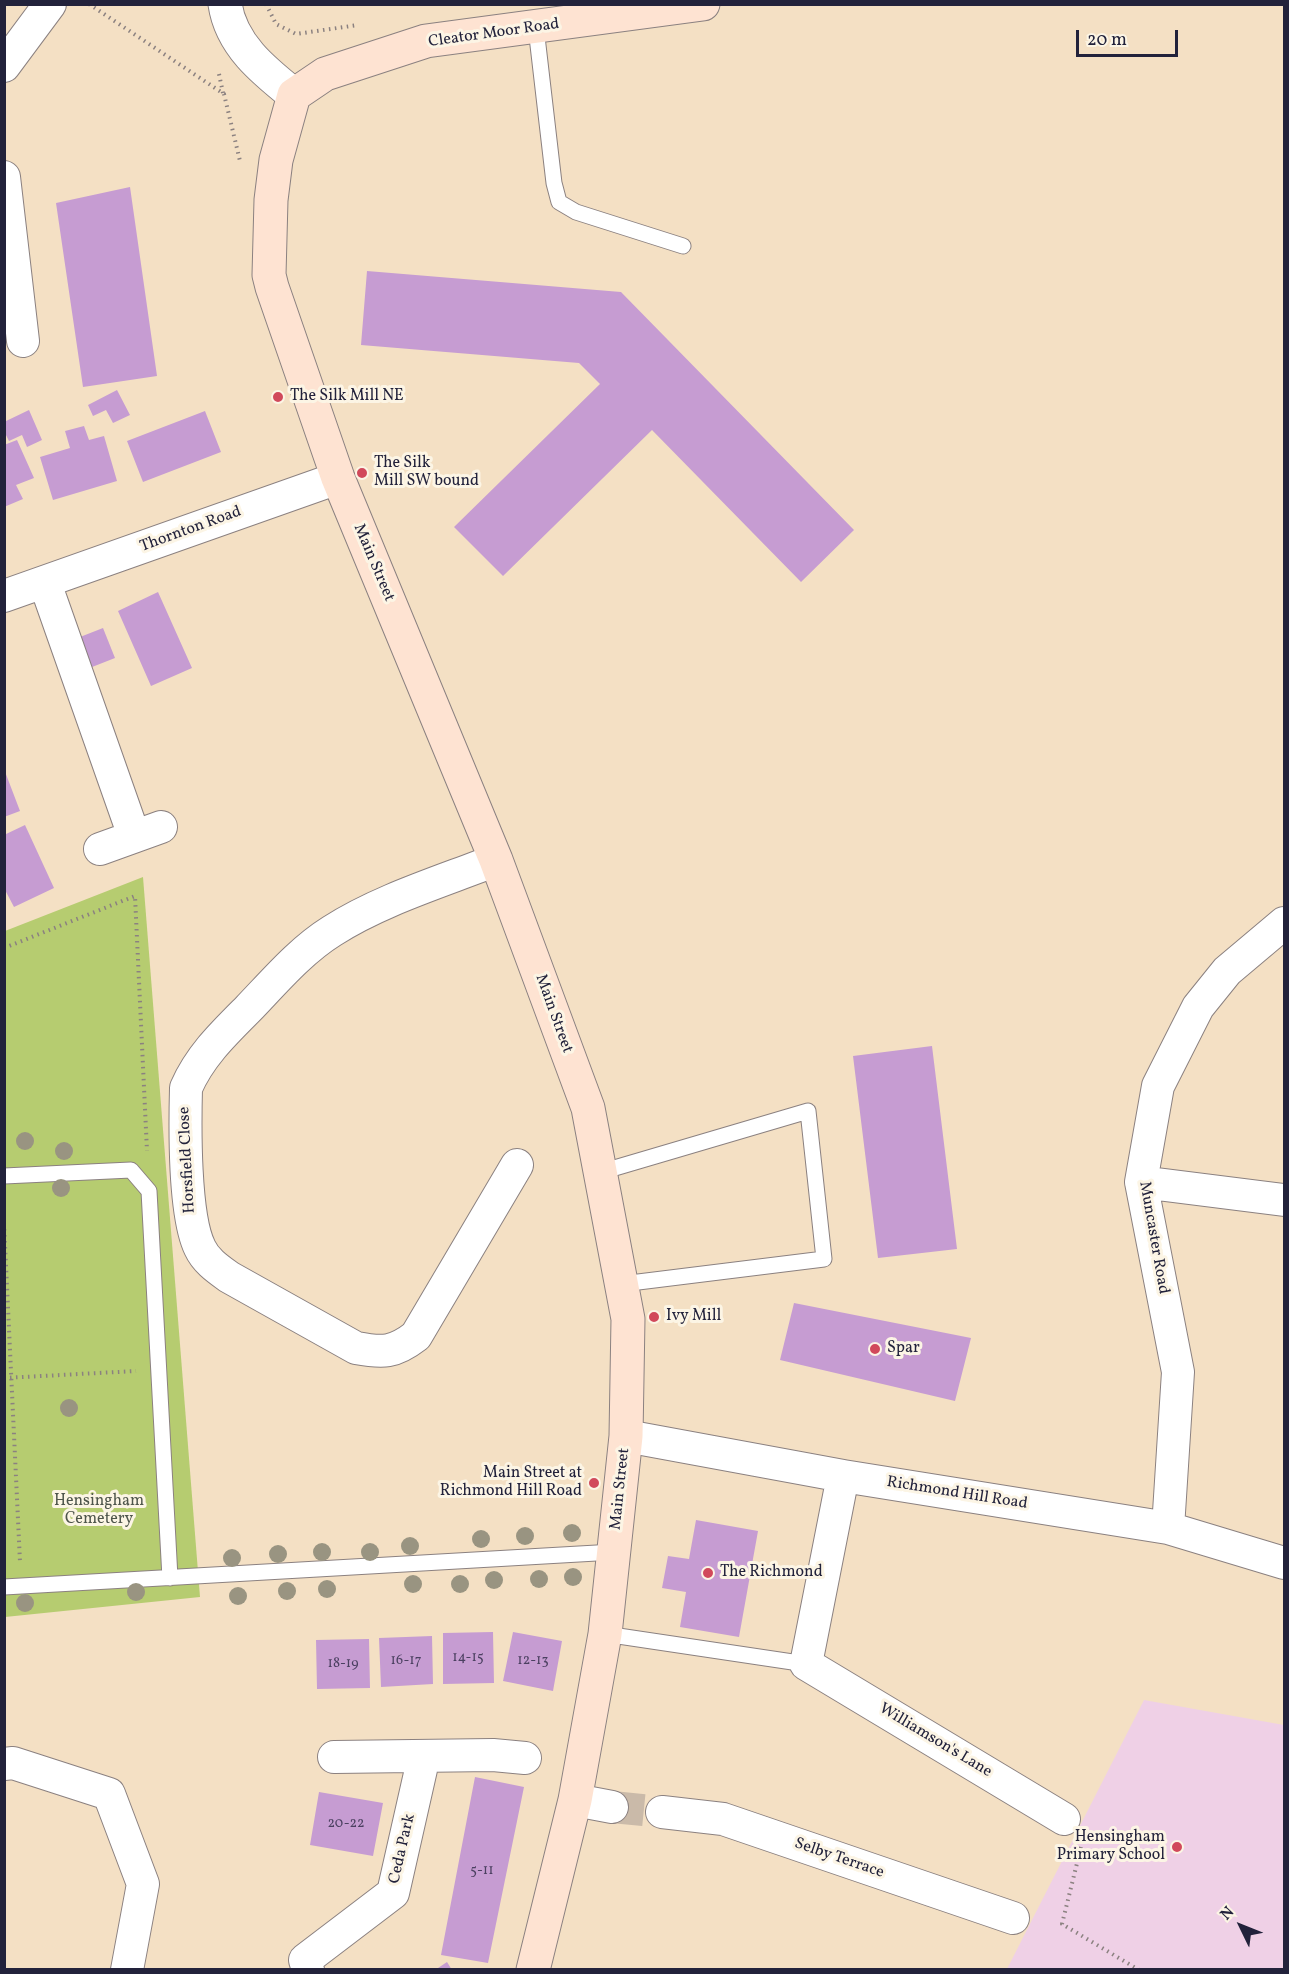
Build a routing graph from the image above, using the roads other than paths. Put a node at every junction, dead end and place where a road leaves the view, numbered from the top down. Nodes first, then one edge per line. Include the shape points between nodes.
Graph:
1 (50, 4) edge
2 (225, 4) edge
3 (703, 4) edge
4 (536, 28) junction
5 (4, 66) edge
6 (294, 95) junction
7 (4, 177) edge
8 (683, 246) dead end
9 (23, 341) dead end
10 (338, 478) junction
11 (45, 583) junction
12 (4, 596) edge
13 (100, 849) dead end
14 (496, 860) junction
15 (1284, 923) edge
16 (517, 1165) dead end
17 (601, 1172) junction
18 (4, 1176) edge
19 (1141, 1182) junction
20 (1284, 1200) edge
21 (622, 1284) junction
22 (626, 1436) junction
23 (843, 1476) junction
24 (1168, 1528) junction
25 (614, 1552) junction
26 (1284, 1563) edge
27 (170, 1578) junction
28 (4, 1587) edge
29 (605, 1634) junction
30 (806, 1664) junction
31 (424, 1756) junction
32 (334, 1757) dead end
33 (525, 1758) dead end
34 (4, 1764) edge
35 (575, 1800) junction
36 (612, 1807) tunnel mouth
37 (662, 1812) tunnel mouth
38 (1064, 1819) road end
39 (1014, 1918) dead end
40 (127, 1970) edge
41 (308, 1970) edge
42 (533, 1970) edge

1 - 5 street
2 - 6 street via 240,43 261,68
3 - 4 main road, Cleator Moor Road
4 - 6 main road, Cleator Moor Road via 426,41 325,74
4 - 8 lane via 554,183 560,202 576,212
6 - 10 main road, Main Street via 276,160 269,275
7 - 9 street
10 - 11 street, Thornton Road
10 - 14 main road, Main Street
11 - 12 street, Thornton Road
11 - 13 street via 147,831
14 - 16 street, Horsfield Close via 365,913 331,931 304,952 211,1046 194,1068 186,1088 191,1228 201,1251 229,1277 356,1348 377,1352 399,1348 416,1336
14 - 17 main road, Main Street via 588,1108
15 - 19 street, Muncaster Road via 1227,971 1198,1007 1158,1086
17 - 21 main road, Main Street
17 - 21 lane via 808,1111 824,1259
18 - 27 lane via 131,1170 149,1191
19 - 20 street
19 - 24 street, Muncaster Road via 1178,1372
21 - 22 main road, Main Street via 628,1319
22 - 23 street, Richmond Hill Road
22 - 25 main road, Main Street
23 - 24 street, Richmond Hill Road
23 - 30 street
24 - 26 street, Richmond Hill Road
25 - 27 lane
25 - 29 main road, Main Street
27 - 28 lane
29 - 30 lane
29 - 35 main road, Main Street
30 - 38 street, Williamson's Lane
31 - 32 street
31 - 33 street
31 - 41 street, Ceda Park via 393,1893 305,1960
34 - 40 street via 13,1763 109,1794 142,1884
35 - 36 street
35 - 42 main road, Main Street
37 - 39 street, Selby Terrace via 723,1819

